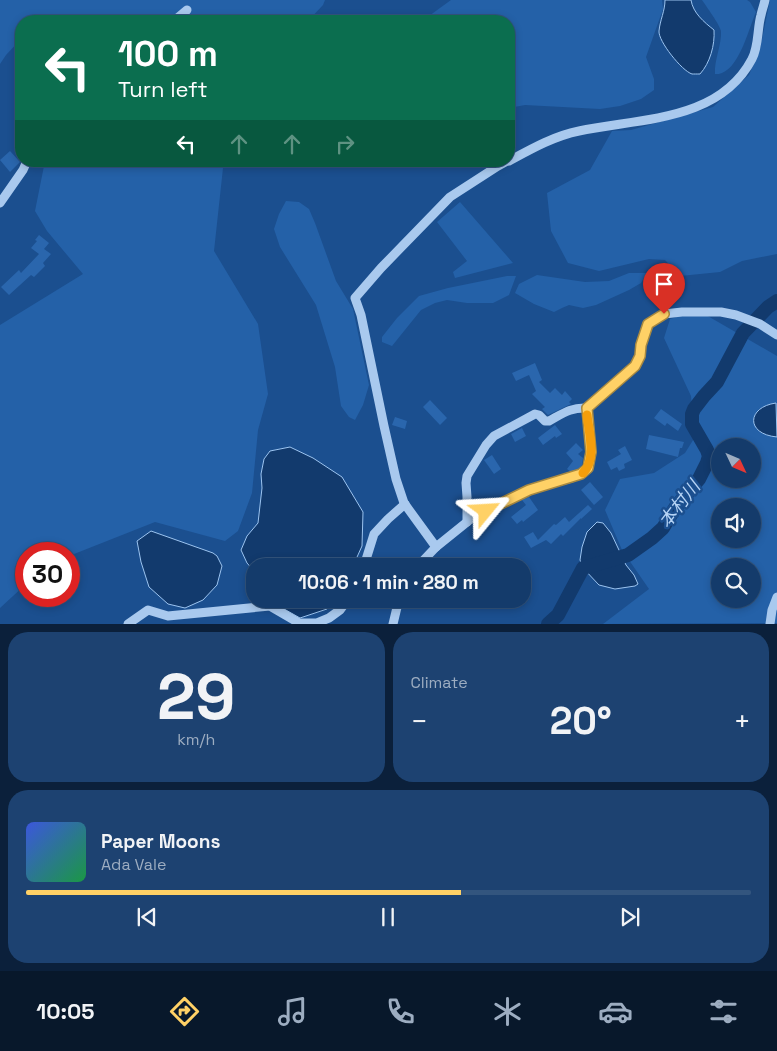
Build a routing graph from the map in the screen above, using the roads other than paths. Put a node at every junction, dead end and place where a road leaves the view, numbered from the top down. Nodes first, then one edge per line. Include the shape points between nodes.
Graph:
1 (765, 0) edge
2 (187, 10) dead end
3 (181, 15) edge
4 (515, 158) edge
5 (24, 167) edge
6 (496, 167) edge
7 (0, 203) edge
8 (777, 334) edge
9 (587, 408) junction
10 (405, 504) junction
11 (467, 522) junction
12 (436, 546) junction
13 (366, 558) edge
14 (425, 558) edge
15 (777, 597) edge
16 (250, 608) edge
17 (273, 608) edge
18 (341, 608) edge
19 (397, 608) edge
20 (128, 624) edge
21 (393, 624) edge
22 (770, 624) edge

1 - 4 street via 754,57 734,84 720,95 676,114 559,136
2 - 3 street
5 - 7 street
6 - 10 street via 450,198 355,298 396,479
8 - 9 street via 760,324 721,312 664,314 648,324 635,366
9 - 11 street via 591,452 588,468 572,478 529,490
9 - 11 street via 571,409 549,421 535,414 494,436 467,476
10 - 12 street
10 - 13 street via 374,534
11 - 12 street
12 - 14 street
15 - 22 street
16 - 20 street via 168,616 148,610
17 - 18 street via 299,624 317,623
19 - 21 street

